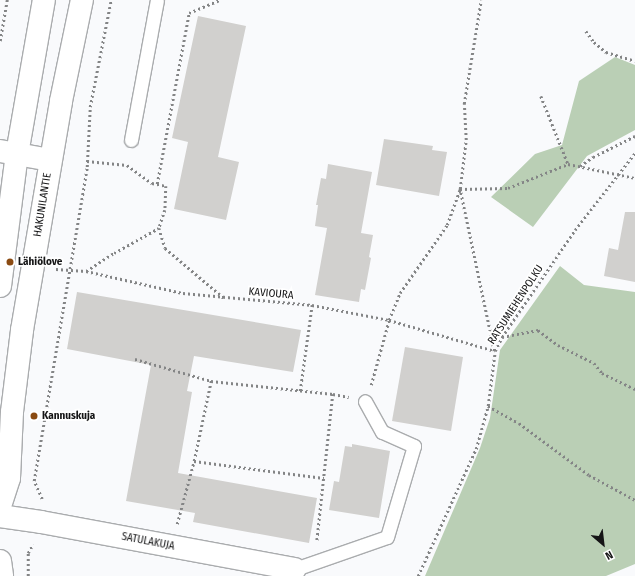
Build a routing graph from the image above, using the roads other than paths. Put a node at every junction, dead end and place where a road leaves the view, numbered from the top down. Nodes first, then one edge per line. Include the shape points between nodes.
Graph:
1 (44, 0) edge
2 (82, 0) edge
3 (157, 0) edge
4 (131, 140) dead end
5 (8, 153) edge
6 (50, 160) junction
7 (0, 286) edge
8 (366, 401) road end
9 (0, 506) edge
10 (0, 516) edge
11 (0, 561) edge
12 (295, 570) joint
13 (2, 576) edge

1 - 5 main road
2 - 6 main road, HAKUNILANTIE
3 - 4 lane
5 - 6 main road
5 - 7 main road
6 - 9 main road, HAKUNILANTIE via 21,337 12,412 9,478
8 - 12 lane via 382,432 414,446 387,537
10 - 12 main road, SATULAKUJA
11 - 13 main road

